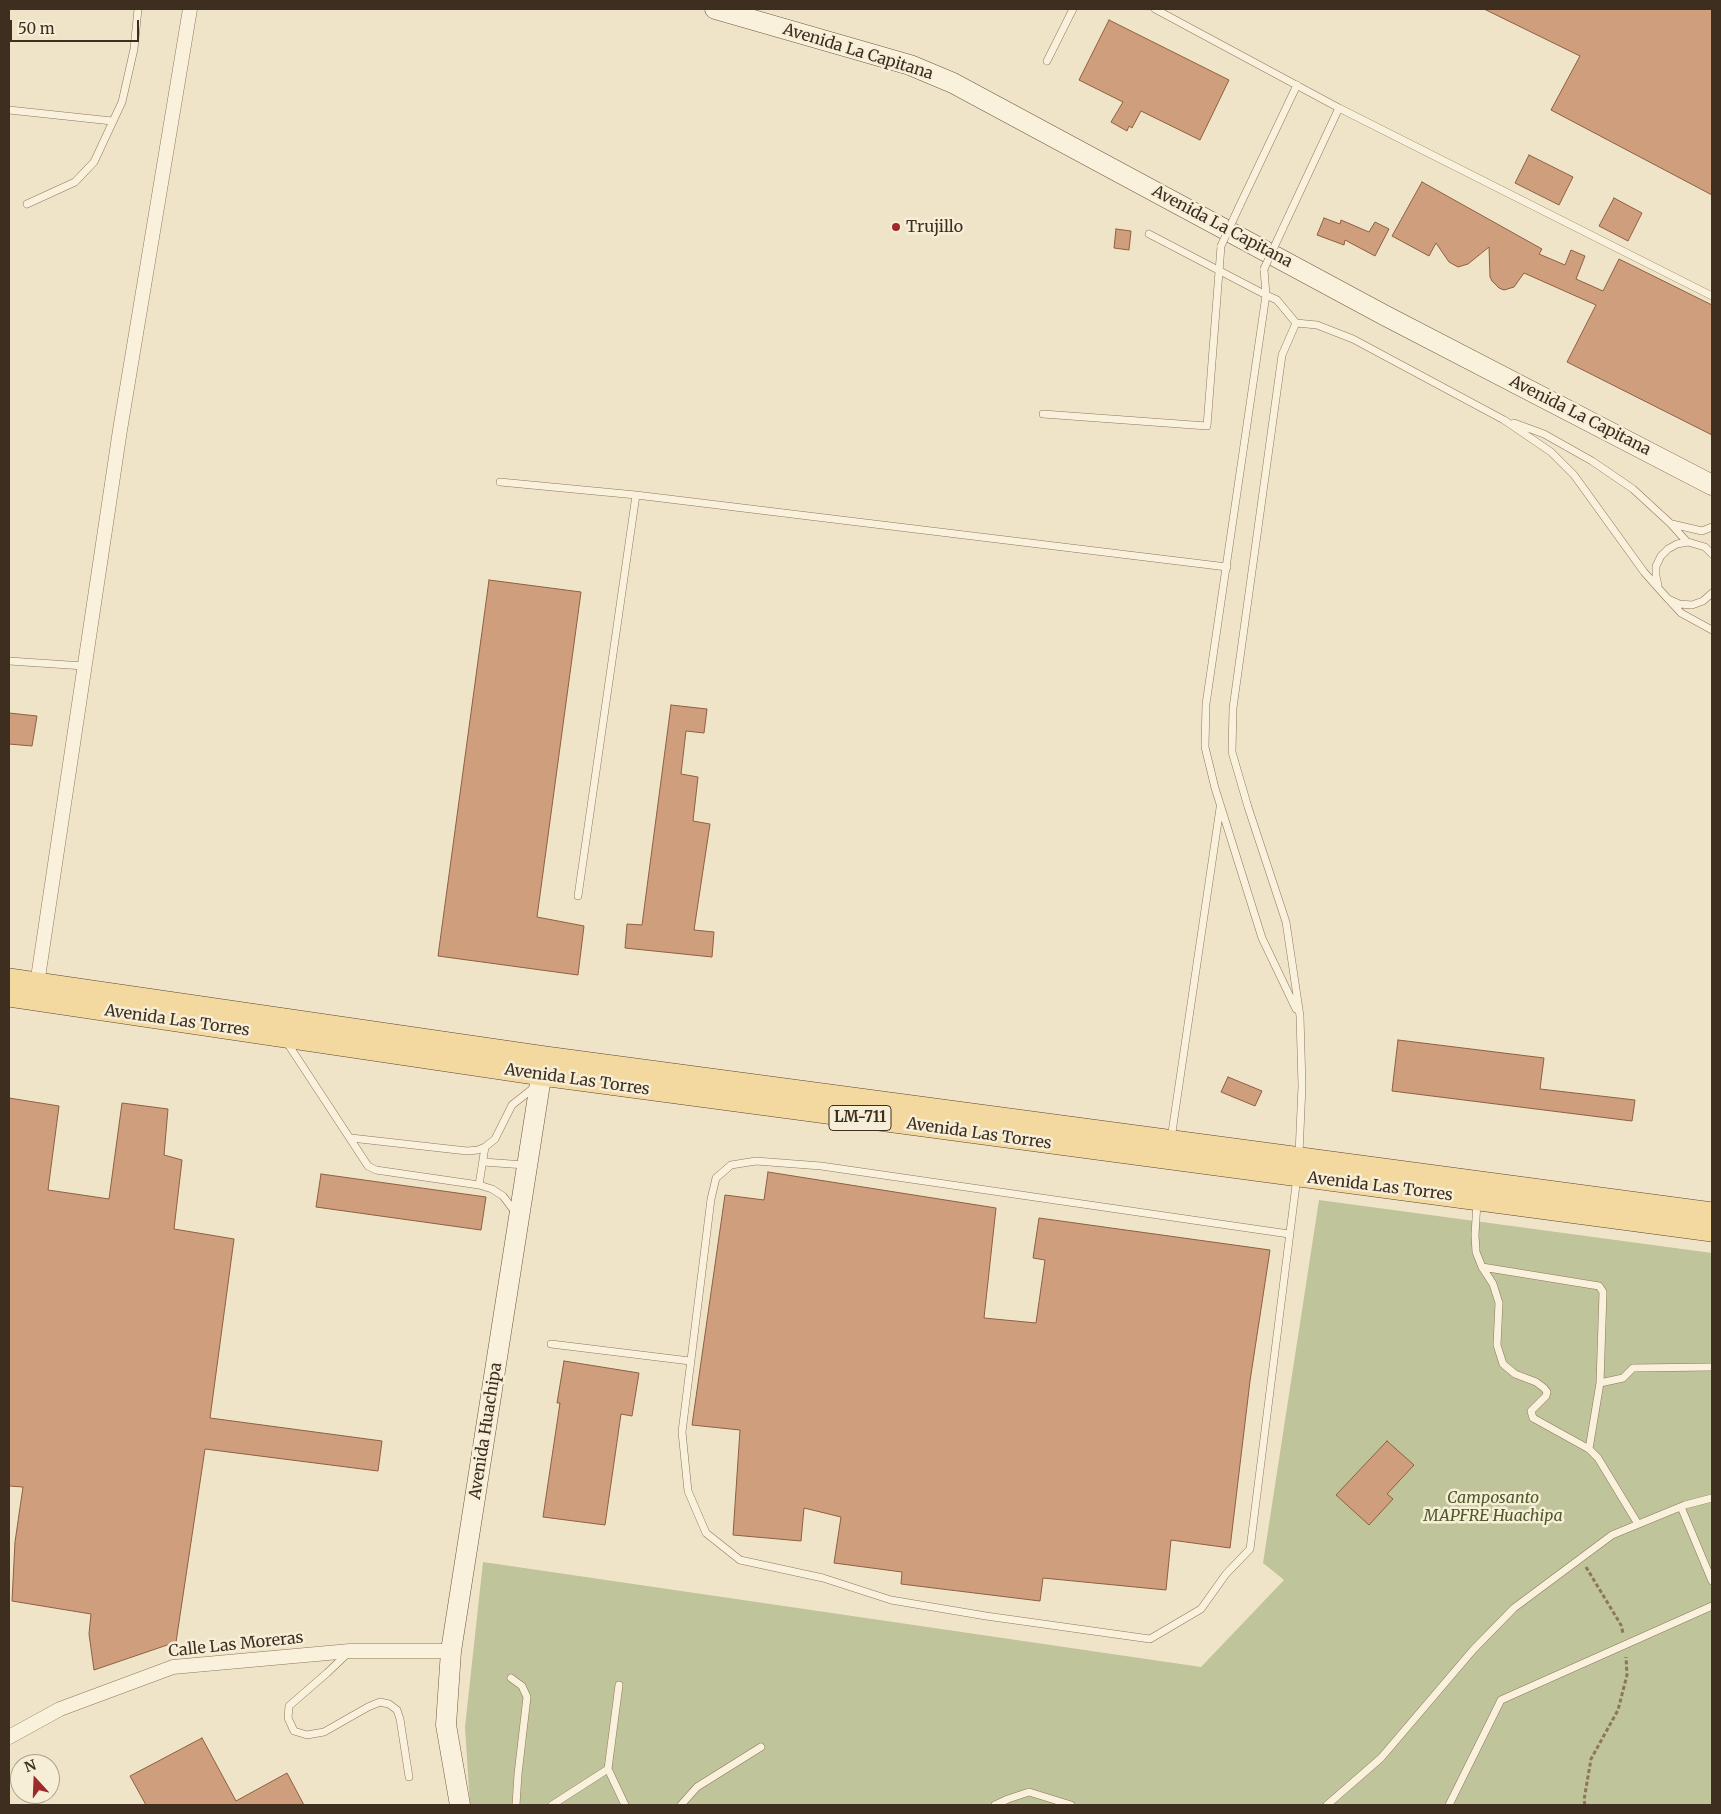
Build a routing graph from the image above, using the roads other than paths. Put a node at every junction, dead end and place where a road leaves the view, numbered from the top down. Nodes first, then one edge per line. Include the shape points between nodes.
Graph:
1 (138, 9) edge
2 (190, 9) edge
3 (715, 9) edge
4 (1073, 9) edge
5 (1155, 9) edge
6 (1046, 61) dead end
7 (1297, 85) junction
8 (1339, 108) junction
9 (9, 110) edge
10 (112, 122) junction
11 (28, 204) dead end
12 (1149, 234) dead end
13 (1219, 270) junction
14 (1266, 295) junction
15 (1712, 296) edge
16 (1296, 323) junction
17 (1043, 414) dead end
18 (1504, 420) junction
19 (500, 482) dead end
20 (1712, 485) edge
21 (636, 495) junction
22 (1671, 524) junction
23 (1712, 527) edge
24 (1702, 532) junction
25 (1688, 542) junction
26 (1712, 554) edge
27 (1227, 567) junction
28 (1658, 586) junction
29 (1712, 593) edge
30 (1668, 599) junction
31 (1712, 630) edge
32 (9, 661) edge
33 (84, 666) junction
34 (1220, 806) junction
35 (578, 896) dead end
36 (9, 979) edge
37 (36, 991) junction
38 (9, 996) edge
39 (1300, 1016) junction
40 (283, 1037) junction
41 (543, 1071) junction
42 (351, 1138) junction
43 (1171, 1142) junction
44 (486, 1146) junction
45 (483, 1162) junction
46 (528, 1165) junction
47 (1298, 1168) junction
48 (479, 1185) junction
49 (1477, 1200) junction
50 (1712, 1213) edge
51 (520, 1217) junction
52 (1712, 1231) edge
53 (1290, 1234) junction
54 (1482, 1267) junction
55 (551, 1344) dead end
56 (690, 1361) junction
57 (1712, 1367) edge
58 (1600, 1383) junction
59 (1589, 1449) junction
60 (1712, 1498) edge
61 (1681, 1507) junction
62 (1638, 1524) junction
63 (1712, 1581) edge
64 (1712, 1606) edge
65 (350, 1651) junction
66 (451, 1651) junction
67 (511, 1678) dead end
68 (618, 1685) dead end
69 (9, 1737) edge
70 (761, 1747) dead end
71 (608, 1769) junction
72 (408, 1777) dead end
73 (460, 1805) edge
74 (516, 1805) edge
75 (552, 1805) edge
76 (625, 1805) edge
77 (681, 1805) edge
78 (995, 1805) edge
79 (1071, 1805) edge
80 (1327, 1805) edge
81 (1449, 1805) edge

1 - 10 lane via 134,49 122,102
2 - 33 street
3 - 20 street, Avenida La Capitana via 910,66 953,83 1384,315
4 - 6 lane
5 - 7 lane
7 - 8 lane
7 - 13 lane, bridge via 1221,246
8 - 14 lane, bridge via 1264,269
8 - 15 lane
9 - 10 lane
10 - 11 lane via 94,162 75,182
12 - 13 lane
13 - 14 lane
13 - 17 lane via 1206,426
14 - 16 lane via 1277,300
14 - 27 lane
16 - 18 lane via 1317,325 1353,339
16 - 39 lane via 1282,355 1233,708 1232,752 1286,922
18 - 22 lane via 1544,434 1592,461 1633,489
18 - 28 lane via 1551,452 1574,475 1644,572
19 - 21 lane
21 - 27 lane
21 - 35 lane
22 - 24 lane
22 - 25 lane
23 - 24 lane
24 - 25 lane
25 - 26 lane via 1705,547
25 - 28 lane via 1676,544 1661,556 1656,566
27 - 34 lane via 1206,704 1205,747
28 - 30 lane
29 - 30 lane via 1692,605
30 - 31 lane via 1681,613
32 - 33 lane
33 - 37 street
34 - 39 lane via 1262,938
34 - 43 lane
36 - 37 main road, Avenida Las Torres / LM-711
37 - 38 main road, Avenida Las Torres / LM-711
37 - 40 main road, Avenida Las Torres / LM-711
37 - 41 main road, Avenida Las Torres / LM-711
39 - 47 lane via 1302,1086
40 - 41 main road, Avenida Las Torres / LM-711
40 - 42 lane
41 - 43 main road, Avenida Las Torres / LM-711
41 - 44 lane via 512,1105 494,1139
41 - 46 street, Avenida Huachipa
41 - 47 main road, Avenida Las Torres / LM-711
42 - 44 lane via 467,1151
42 - 48 lane via 362,1160 376,1170
43 - 47 main road, Avenida Las Torres / LM-711
44 - 45 lane
45 - 46 lane
45 - 48 lane
46 - 51 street, Avenida Huachipa
47 - 49 main road, Avenida Las Torres / LM-711
47 - 50 main road, Avenida Las Torres / LM-711
47 - 53 lane
48 - 51 lane via 503,1196
49 - 52 main road, Avenida Las Torres / LM-711
49 - 54 lane via 1476,1252
51 - 66 street, Avenida Huachipa
53 - 56 lane via 822,1166 756,1161 730,1165 716,1178 711,1199
53 - 56 lane via 1250,1549 1200,1609 1150,1639 891,1600 823,1578 740,1560 706,1533 688,1491 682,1432
54 - 58 lane via 1599,1286 1603,1292
54 - 59 lane via 1493,1284 1499,1303 1497,1346 1502,1364 1515,1374 1536,1382 1547,1392 1531,1411 1533,1418
55 - 56 lane
57 - 58 lane via 1633,1368 1623,1378
58 - 59 lane
59 - 62 lane via 1598,1458
60 - 61 lane
61 - 62 lane
61 - 63 lane
62 - 80 lane via 1612,1535 1514,1608 1473,1650 1381,1758
64 - 81 lane via 1501,1700
65 - 66 street, Calle Las Moreras
65 - 69 street, Calle Las Moreras via 173,1667 60,1709
65 - 72 lane via 289,1706 288,1718 294,1730 307,1735 324,1732 380,1702 390,1704 400,1719
66 - 73 street, Avenida Huachipa via 446,1725
67 - 74 lane via 522,1686 527,1697
68 - 71 lane
70 - 77 lane via 697,1787
71 - 75 lane
71 - 76 lane
78 - 79 lane via 1029,1792

